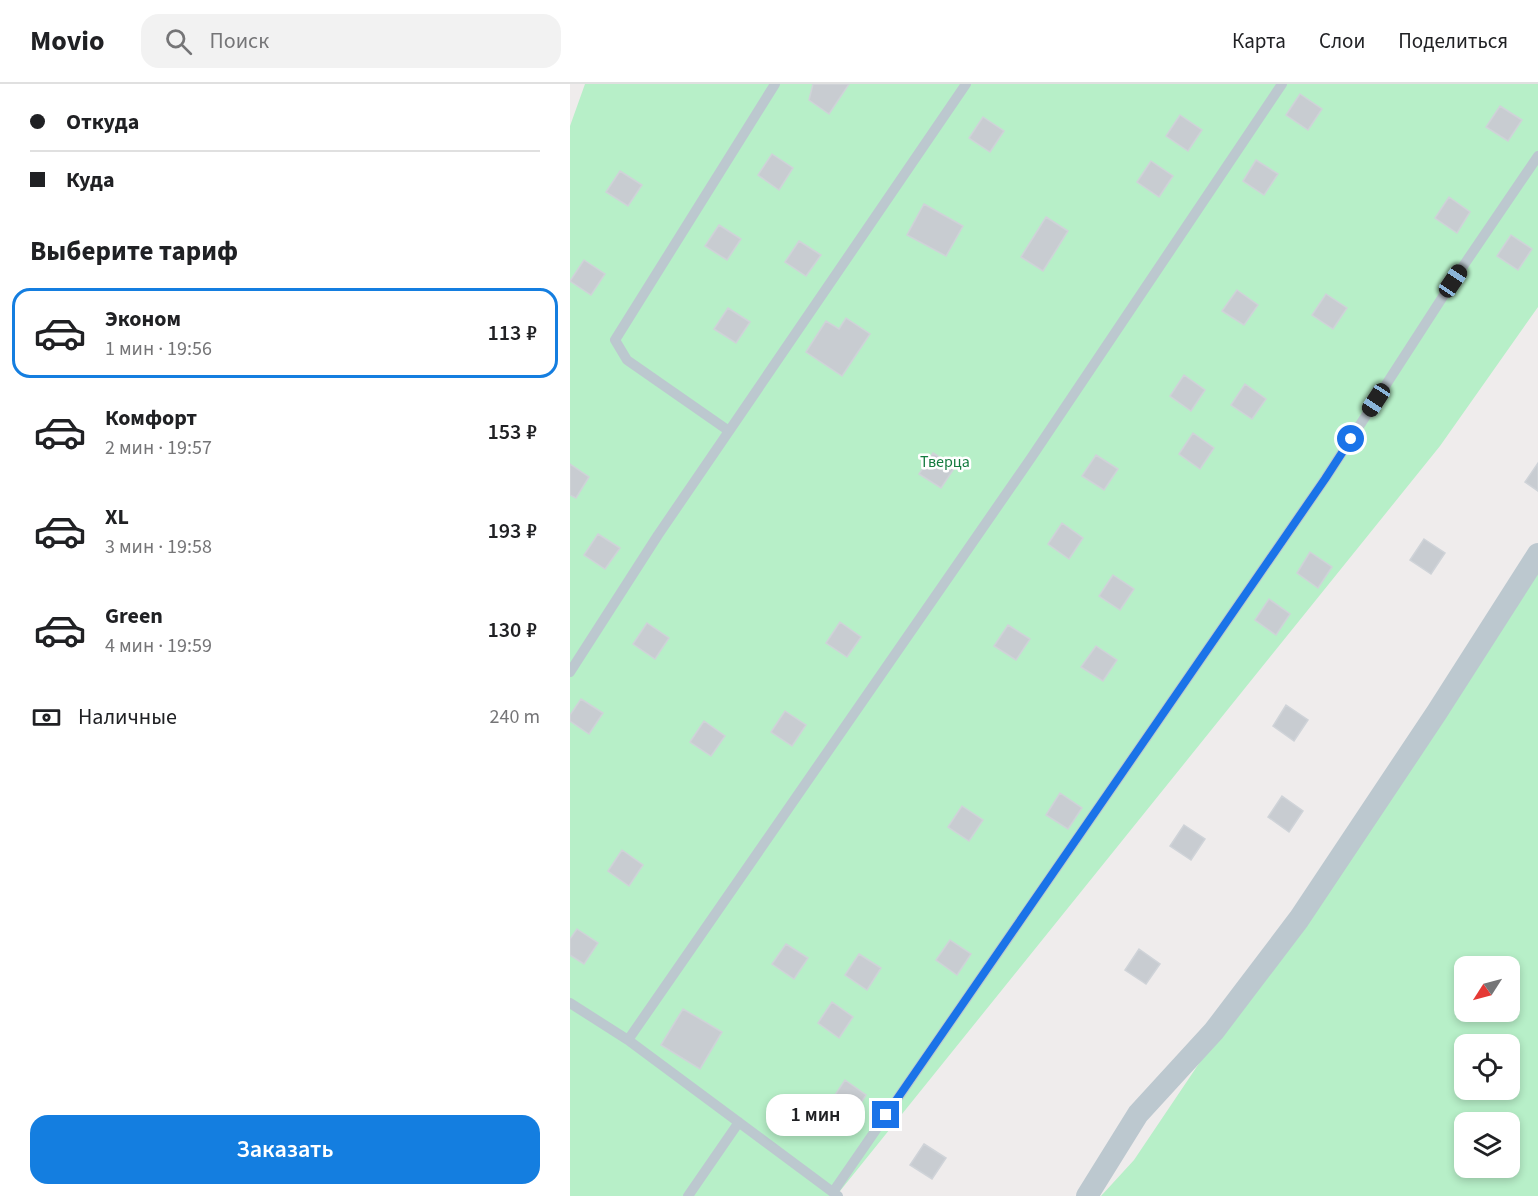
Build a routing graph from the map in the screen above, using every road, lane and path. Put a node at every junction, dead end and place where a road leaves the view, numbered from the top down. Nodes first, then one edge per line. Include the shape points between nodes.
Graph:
1 (775, 84) edge
2 (966, 84) edge
3 (1282, 84) edge
4 (1538, 156) edge
5 (729, 432) junction
6 (1538, 554) edge
7 (570, 672) edge
8 (570, 1003) edge
9 (628, 1040) junction
10 (739, 1122) junction
11 (836, 1194) edge
12 (688, 1196) edge
13 (1087, 1196) edge

1 - 5 lane via 615,340 627,360
2 - 5 lane
3 - 9 lane via 1024,468
4 - 11 lane via 1325,479
5 - 7 lane
6 - 13 street via 1299,919 1214,1031 1138,1114
8 - 9 lane
9 - 10 lane
10 - 11 lane
10 - 12 lane

